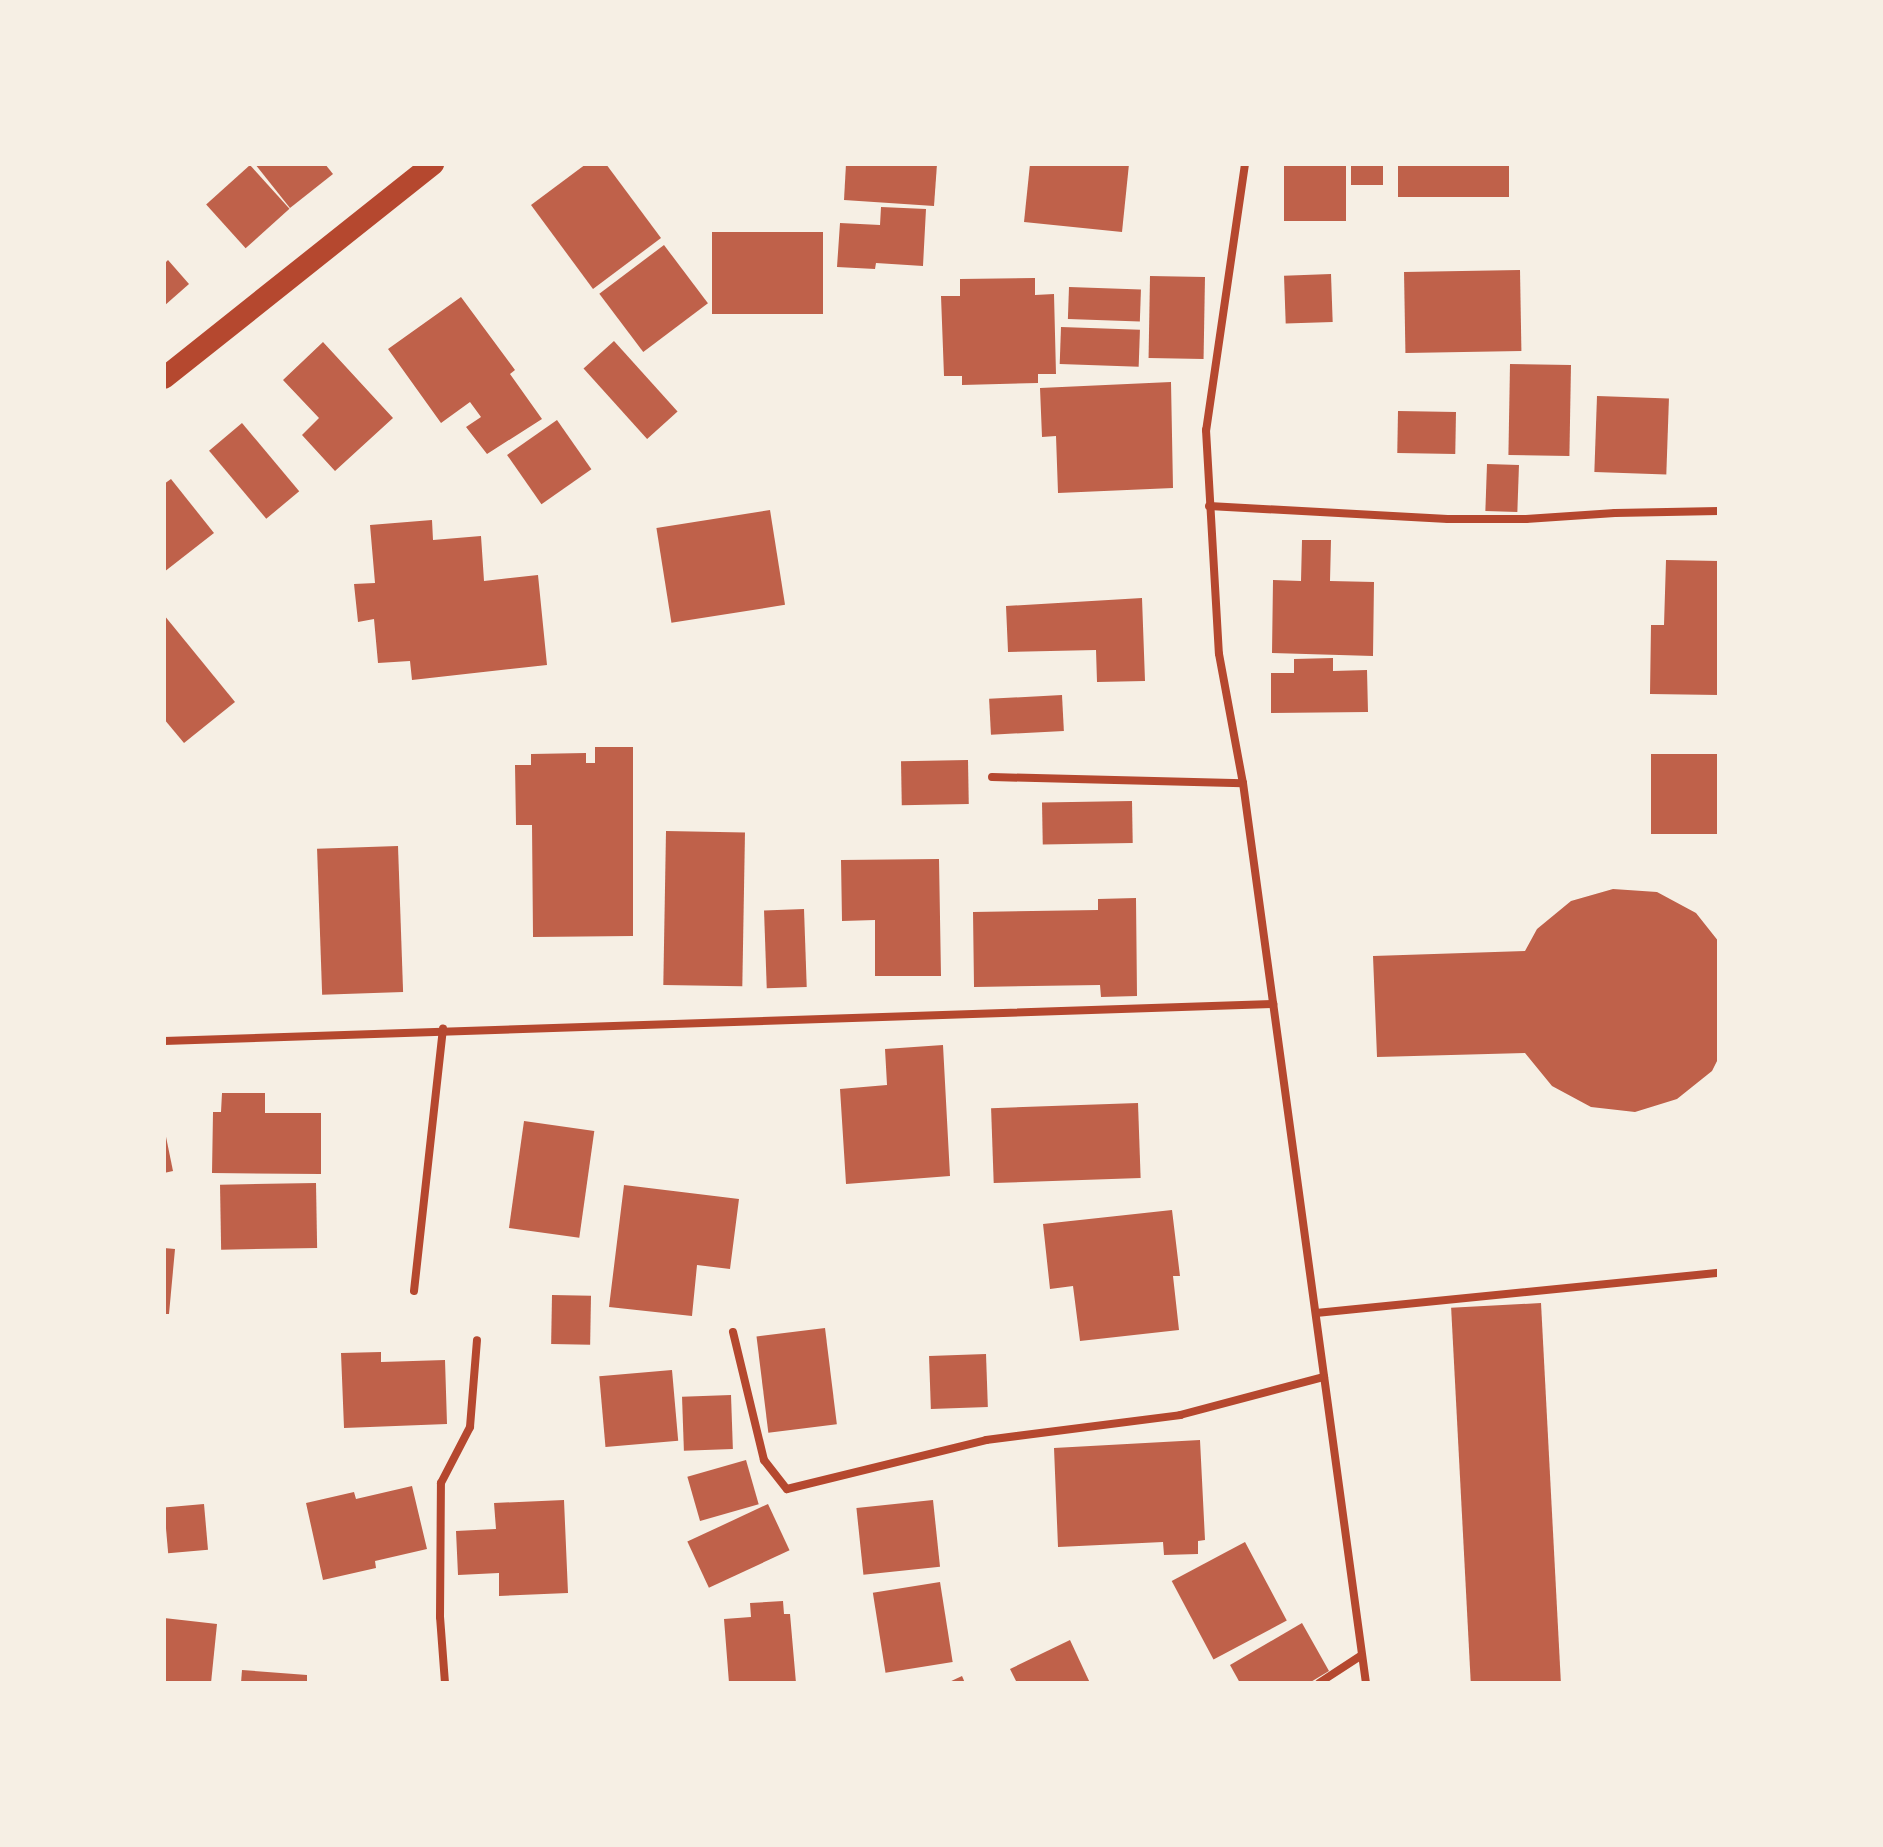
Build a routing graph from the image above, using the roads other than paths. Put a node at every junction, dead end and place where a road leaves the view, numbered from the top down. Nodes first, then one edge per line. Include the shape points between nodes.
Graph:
1 (433, 164) edge
2 (1245, 164) edge
3 (164, 378) edge
4 (1209, 506) junction
5 (1719, 511) edge
6 (992, 777) dead end
7 (1243, 783) junction
8 (1273, 1004) junction
9 (443, 1029) junction
10 (164, 1041) edge
11 (1719, 1273) edge
12 (414, 1291) dead end
13 (1316, 1313) junction
14 (733, 1332) dead end
15 (477, 1340) dead end
16 (1324, 1377) junction
17 (1362, 1655) junction
18 (445, 1683) edge
19 (1319, 1683) edge
20 (1366, 1683) edge

1 - 3 highway
2 - 4 street via 1206,430
4 - 5 street via 1464,519
4 - 7 street via 1219,654
6 - 7 street
7 - 8 street
8 - 9 street
8 - 13 street
9 - 10 street
9 - 12 street
11 - 13 street
13 - 16 street
14 - 16 street via 764,1460 787,1489 986,1440 1180,1415
15 - 18 street via 470,1427 441,1483
16 - 17 street
17 - 19 street
17 - 20 street

